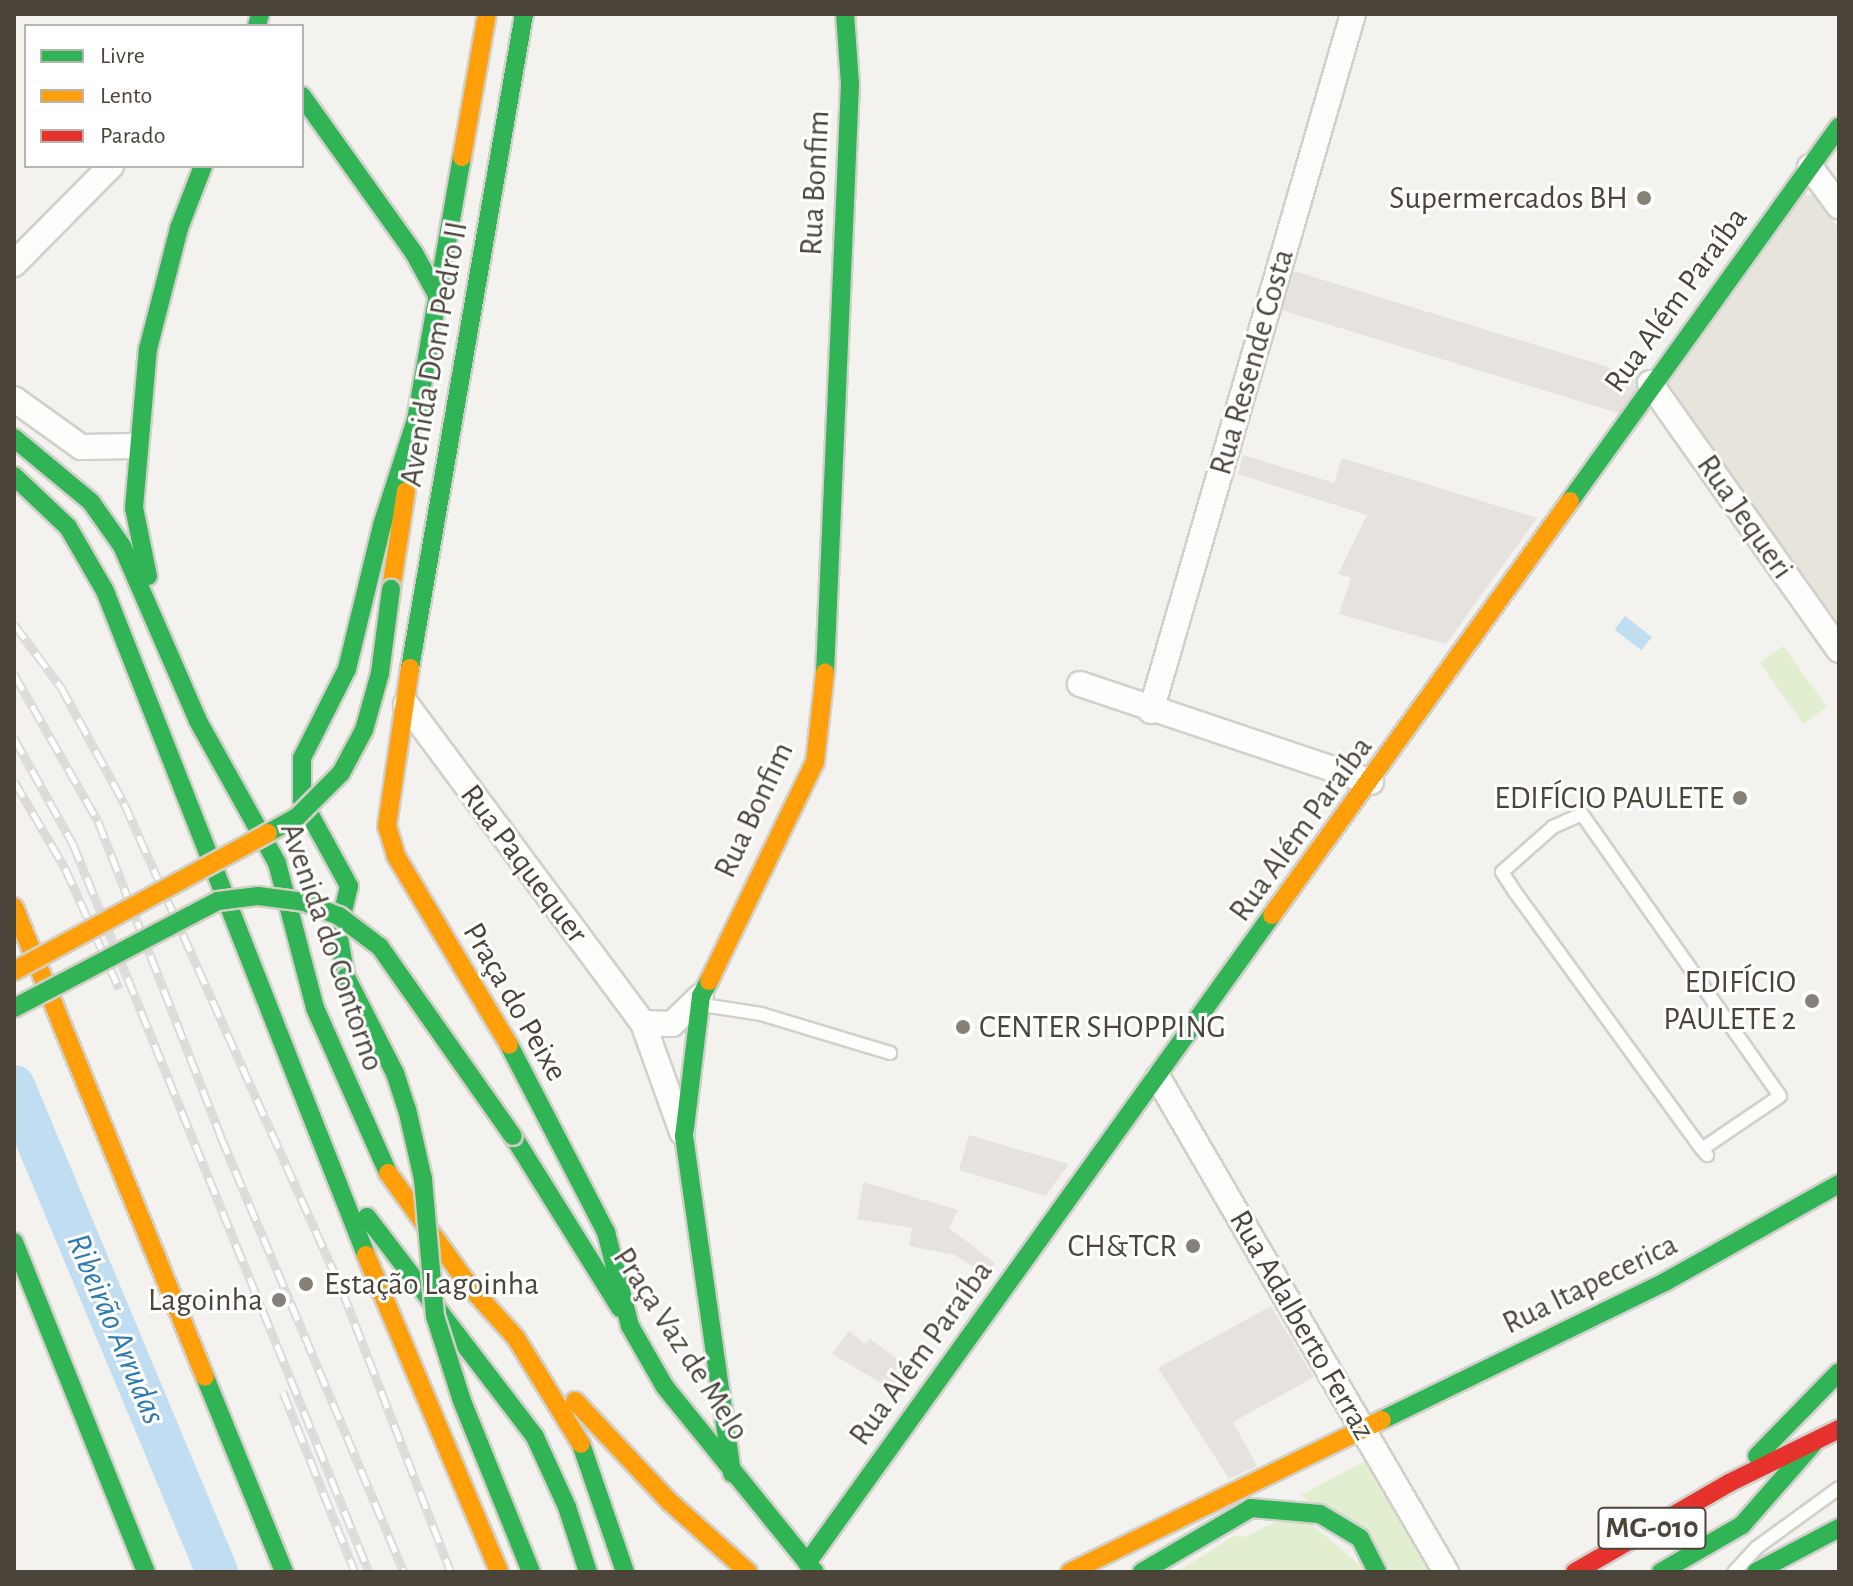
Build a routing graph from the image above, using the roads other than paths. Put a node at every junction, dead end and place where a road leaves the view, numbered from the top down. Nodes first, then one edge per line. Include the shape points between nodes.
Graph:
1 (487, 14) edge
2 (524, 14) edge
3 (845, 14) edge
4 (1353, 14) edge
5 (304, 99) edge
6 (1839, 127) edge
7 (1810, 167) junction
8 (109, 168) edge
9 (202, 168) edge
10 (1839, 206) edge
11 (14, 264) edge
12 (437, 295) junction
13 (1650, 383) junction
14 (14, 399) edge
15 (416, 420) junction
16 (14, 438) edge
17 (135, 446) junction
18 (14, 476) edge
19 (157, 616) junction
20 (1839, 650) edge
21 (1080, 684) dead end
22 (406, 704) junction
23 (1151, 711) junction
24 (1371, 782) junction
25 (14, 907) edge
26 (18, 924) edge
27 (99, 963) junction
28 (14, 971) edge
29 (14, 981) edge
30 (700, 1000) junction
31 (14, 1008) edge
32 (643, 1023) junction
33 (890, 1053) dead end
34 (1158, 1078) junction
35 (684, 1136) junction
36 (1704, 1152) joint
37 (329, 1167) junction
38 (1838, 1188) edge
39 (1745, 1215) dead end
40 (1757, 1231) junction
41 (14, 1242) edge
42 (630, 1326) junction
43 (516, 1338) junction
44 (1839, 1372) edge
45 (1362, 1429) junction
46 (1839, 1429) edge
47 (1816, 1441) junction
48 (732, 1474) junction
49 (1729, 1483) junction
50 (1839, 1488) edge
51 (1251, 1508) junction
52 (1742, 1525) junction
53 (1839, 1528) edge
54 (1756, 1548) junction
55 (1711, 1560) dead end
56 (811, 1567) edge
57 (146, 1572) edge
58 (284, 1572) edge
59 (499, 1572) edge
60 (531, 1572) edge
61 (588, 1572) edge
62 (625, 1572) edge
63 (748, 1572) edge
64 (1070, 1572) edge
65 (1142, 1572) edge
66 (1377, 1572) edge
67 (1446, 1572) edge
68 (1575, 1572) edge
69 (1661, 1572) edge
70 (1721, 1572) edge
71 (1734, 1572) edge
72 (1756, 1572) edge

1 - 12 main road, Avenida Dom Pedro II
2 - 22 main road, Avenida Dom Pedro II
3 - 30 main road, Rua Bonfim via 850,84 823,721 815,762
4 - 23 street, Rua Resende Costa
5 - 12 main road via 414,253
6 - 7 main road, Rua Além Paraíba
7 - 10 street
7 - 13 main road, Rua Além Paraíba
8 - 11 street
9 - 17 main road via 179,228 148,349
12 - 15 main road, Avenida Dom Pedro II
13 - 20 street, Rua Jequeri
13 - 24 main road, Rua Além Paraíba
14 - 17 street via 81,447
15 - 28 main road, Avenida Dom Pedro II, bridge via 368,716 341,773 297,817
15 - 60 main road, bridge via 382,525 347,669 302,758 302,800 349,886 338,933 346,977 395,1073 407,1109 423,1179 435,1316 462,1401
16 - 19 main road, Avenida do Contorno via 91,502 122,546
17 - 19 main road via 134,508
18 - 37 main road via 68,527 105,591
19 - 43 main road, Avenida do Contorno via 198,721 277,863 315,1008 388,1172 471,1288
21 - 23 street
22 - 32 street, Rua Paquequer
22 - 42 main road, Praça do Peixe via 387,798 387,826 396,856 510,1047 606,1232
23 - 24 street
24 - 34 main road, Rua Além Paraíba
25 - 26 main road
26 - 58 main road
27 - 29 main road, bridge
27 - 31 main road, Praça Vaz de Melo, bridge
27 - 42 main road, Praça Vaz de Melo, bridge via 218,901 258,896 304,902 339,916 380,947 513,1136
30 - 32 street via 672,1024
30 - 33 lane
30 - 35 main road, Rua Bonfim
32 - 35 street, Rua Paquequer
34 - 45 street, Rua Adalberto Ferraz
34 - 56 main road, Rua Além Paraíba
35 - 48 main road, Rua Bonfim
36 - 36 lane via 1502,872 1553,827 1582,814 1780,1096
37 - 59 main road
37 - 61 main road via 535,1437 567,1507
38 - 40 main road, Rua Itapecerica
39 - 40 lane
40 - 45 main road, Rua Itapecerica via 1665,1282
41 - 57 main road
42 - 48 main road, Praça Vaz de Melo via 665,1387
43 - 62 main road, Avenida do Contorno via 586,1453
43 - 63 main road via 670,1502
44 - 49 main road
45 - 51 main road, Rua Itapecerica via 1343,1448
45 - 64 main road, Rua Itapecerica
45 - 67 street, Rua Adalberto Ferraz
46 - 47 main road, MG-010
47 - 49 main road, MG-010
47 - 52 main road
48 - 56 main road, Praça Vaz de Melo
49 - 68 main road, MG-010
50 - 54 lane
51 - 65 main road, Rua Itapecerica
51 - 66 main road via 1320,1514 1360,1538
52 - 55 lane
52 - 69 main road
53 - 72 main road
54 - 70 lane
54 - 71 lane

